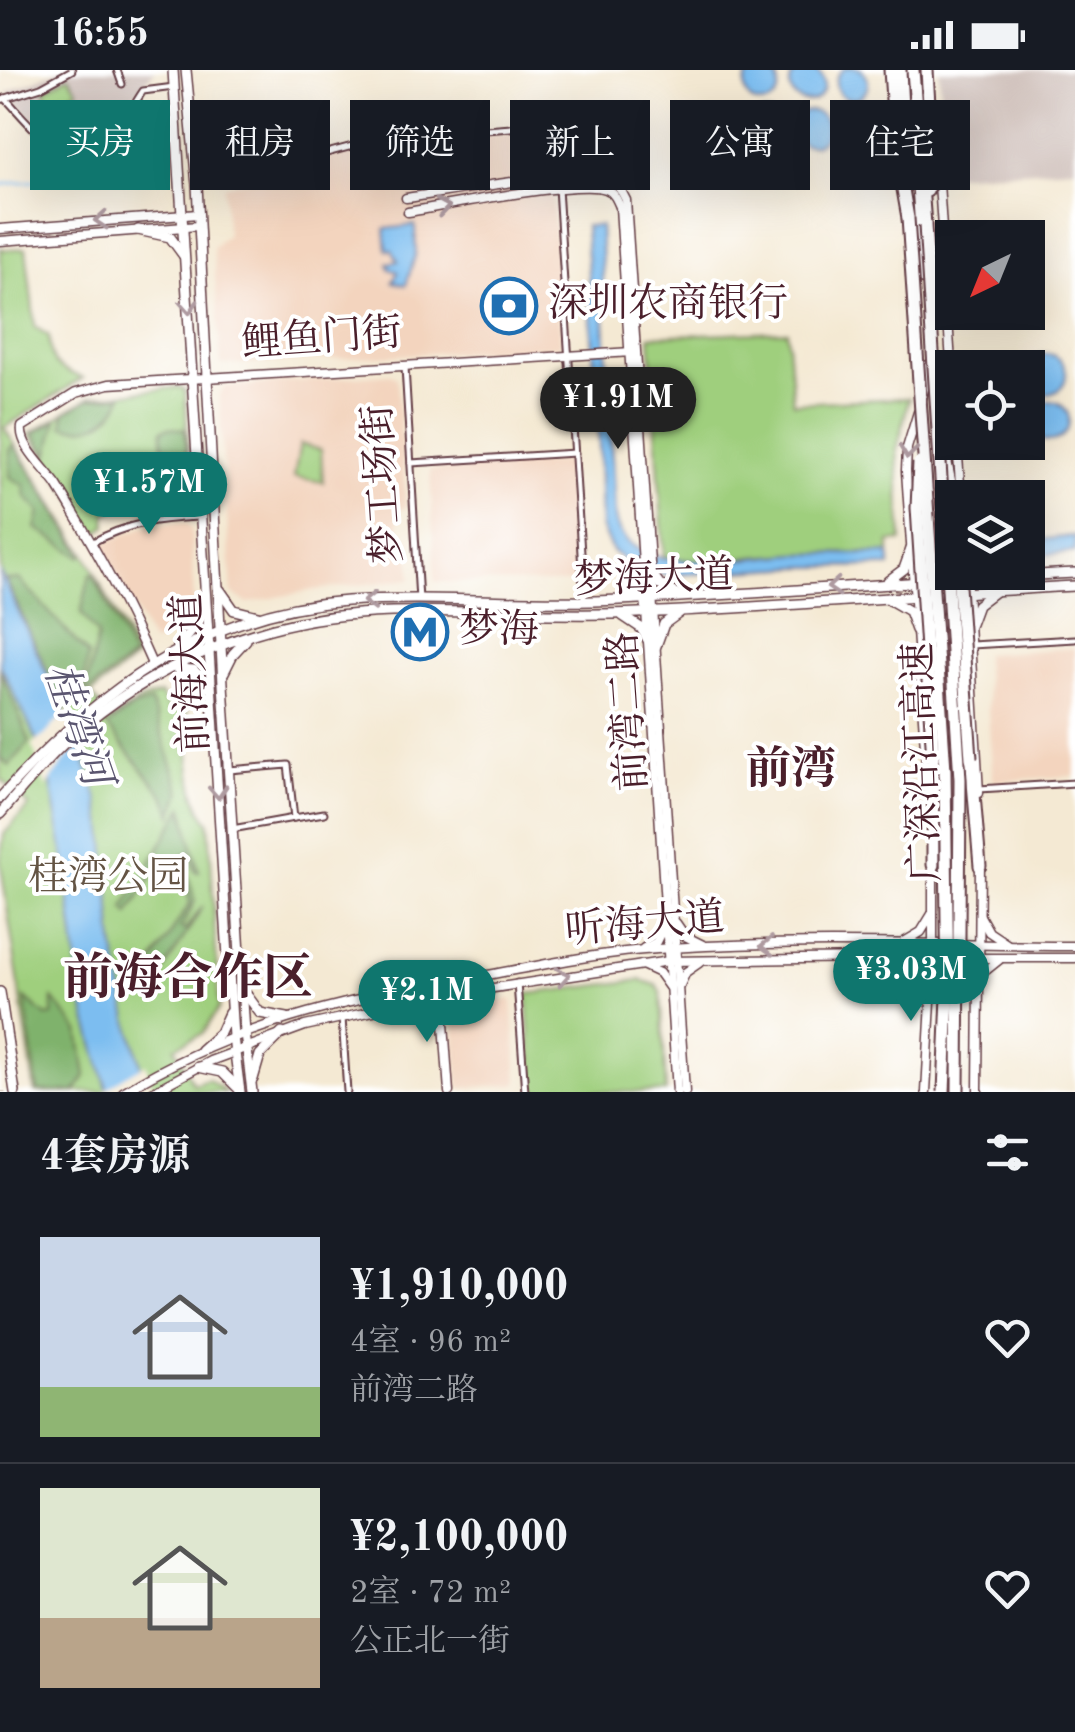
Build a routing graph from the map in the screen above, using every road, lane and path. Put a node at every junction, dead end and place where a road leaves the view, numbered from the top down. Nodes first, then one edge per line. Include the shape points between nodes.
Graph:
1 (72, 70) edge
2 (117, 70) edge
3 (173, 70) edge
4 (186, 70) edge
5 (890, 70) edge
6 (900, 70) edge
7 (910, 70) edge
8 (929, 70) edge
9 (122, 84) dead end
10 (174, 87) junction
11 (3, 98) edge
12 (190, 110) edge
13 (510, 128) edge
14 (330, 152) edge
15 (510, 184) edge
16 (197, 190) edge
17 (558, 190) joint
18 (606, 190) edge
19 (619, 190) edge
20 (406, 198) dead end
21 (624, 207) junction
22 (408, 212) dead end
23 (908, 218) junction
24 (184, 220) junction
25 (198, 220) junction
26 (924, 225) junction
27 (0, 230) edge
28 (138, 230) junction
29 (0, 241) edge
30 (186, 265) junction
31 (950, 348) joint
32 (928, 350) junction
33 (634, 352) junction
34 (569, 356) junction
35 (405, 364) junction
36 (207, 377) junction
37 (935, 377) edge
38 (194, 378) junction
39 (922, 424) junction
40 (575, 453) junction
41 (941, 460) edge
42 (411, 462) junction
43 (202, 516) junction
44 (92, 543) junction
45 (911, 549) junction
46 (1075, 572) edge
47 (648, 574) junction
48 (1045, 574) edge
49 (935, 579) edge
50 (913, 582) junction
51 (879, 584) junction
52 (218, 585) junction
53 (1075, 586) edge
54 (205, 587) junction
55 (1045, 588) edge
56 (965, 590) edge
57 (999, 590) joint
58 (968, 592) junction
59 (914, 595) junction
60 (691, 596) junction
61 (868, 598) junction
62 (649, 599) junction
63 (419, 600) junction
64 (584, 600) junction
65 (616, 600) junction
66 (685, 611) junction
67 (650, 613) junction
68 (610, 614) junction
69 (261, 617) junction
70 (970, 624) junction
71 (916, 630) junction
72 (221, 631) junction
73 (254, 634) junction
74 (208, 636) junction
75 (1075, 639) edge
76 (652, 644) junction
77 (221, 645) junction
78 (971, 645) junction
79 (209, 650) junction
80 (166, 656) junction
81 (152, 664) junction
82 (160, 675) junction
83 (223, 684) junction
84 (211, 694) junction
85 (112, 698) junction
86 (229, 770) junction
87 (1075, 783) edge
88 (979, 788) junction
89 (3, 798) edge
90 (324, 813) dead end
91 (0, 814) edge
92 (294, 818) junction
93 (232, 829) junction
94 (933, 865) junction
95 (980, 866) junction
96 (934, 908) junction
97 (978, 913) junction
98 (670, 915) junction
99 (900, 944) junction
100 (934, 945) junction
101 (978, 946) junction
102 (1012, 946) junction
103 (1075, 946) edge
104 (707, 947) junction
105 (672, 948) junction
106 (638, 951) junction
107 (902, 957) junction
108 (933, 957) junction
109 (977, 958) junction
110 (1006, 958) junction
111 (1075, 958) edge
112 (706, 960) junction
113 (673, 961) junction
114 (638, 964) junction
115 (517, 984) junction
116 (932, 986) junction
117 (978, 986) junction
118 (242, 987) junction
119 (0, 992) edge
120 (675, 995) junction
121 (442, 996) junction
122 (232, 1006) junction
123 (342, 1016) junction
124 (287, 1018) junction
125 (245, 1033) junction
126 (282, 1034) junction
127 (233, 1037) junction
128 (246, 1046) junction
129 (201, 1050) junction
130 (234, 1051) junction
131 (194, 1069) junction
132 (252, 1089) edge
133 (239, 1091) edge
134 (15, 1092) edge
135 (123, 1092) edge
136 (152, 1092) edge
137 (347, 1092) edge
138 (449, 1092) edge
139 (523, 1092) edge
140 (677, 1092) edge
141 (684, 1092) edge
142 (926, 1092) edge
143 (944, 1092) edge
144 (958, 1092) edge
145 (978, 1092) edge

1 - 11 street
2 - 9 street
3 - 10 main road, 前海大道
4 - 12 main road, 前海大道
5 - 23 highway
6 - 23 highway, 广深沿江高速
7 - 26 highway, 广深沿江高速
7 - 32 main road
8 - 26 highway via 932,138
8 - 31 main road
10 - 11 street via 143,91 102,152 84,160 64,156
10 - 24 main road, 前海大道
13 - 14 street via 382,138
15 - 20 main road
16 - 25 main road, 前海大道
22 -> 17 main road
17 - 34 street
18 - 21 main road
19 - 21 main road
21 - 33 main road, 前湾二路
23 - 39 highway, 广深沿江高速, bridge
24 - 25 main road
24 -> 27 main road
24 - 28 main road
24 - 30 main road, 前海大道
25 - 36 main road, 前海大道
26 - 37 highway, 广深沿江高速, bridge
28 - 29 main road
28 - 30 main road via 174,240
30 -> 38 main road, 前海大道
31 - 32 main road
32 -> 45 main road via 928,381 906,460
33 - 34 main road, 鲤鱼门街
33 - 47 main road, 前湾二路
34 - 35 main road, 鲤鱼门街
34 - 40 street
35 - 36 main road, 鲤鱼门街
35 - 42 street, 梦工场街
36 - 38 main road, 鲤鱼门街
36 - 52 main road, 前海大道
38 - 43 main road, 前海大道
38 - 44 main road, 鲤鱼门街 via 94,386 22,427 22,438
39 - 94 highway, bridge via 917,508
39 - 143 highway, 广深沿江高速, bridge via 944,770
40 - 42 street
40 - 64 street
41 - 144 highway, 广深沿江高速, bridge via 960,780
42 - 63 street, 梦工场街
43 - 44 street via 144,521
43 - 54 main road, 前海大道
44 - 81 main road
45 - 50 main road
45 - 51 main road via 904,569
46 - 48 main road, 梦海大道
47 - 60 main road via 666,589
47 - 62 main road, 前湾二路
47 - 65 main road
49 - 50 main road, 梦海大道
50 - 51 main road, 梦海大道
50 - 59 main road
51 -> 60 main road, 梦海大道
52 - 69 main road via 234,610
52 - 72 main road, 前海大道
53 - 55 main road, 梦海大道
54 - 74 main road, 前海大道
54 - 80 main road via 197,624
56 - 95 highway, bridge
57 - 58 main road, 梦海大道
57 - 70 main road via 980,602
58 - 59 main road, 梦海大道
58 - 70 main road
59 - 61 main road, 梦海大道
59 - 71 main road
60 - 62 main road, 梦海大道
61 - 66 main road, 梦海大道
61 - 71 main road via 904,606
62 - 65 main road, 梦海大道
62 - 67 main road, 前湾二路
63 - 64 main road, 梦海大道
63 -> 69 main road, 梦海大道 via 345,601
64 - 65 main road, 梦海大道
66 - 67 main road, 梦海大道
66 - 76 main road via 664,624
67 - 68 main road, 梦海大道
67 - 76 main road, 前湾二路
68 - 73 main road, 梦海大道 via 360,614
68 - 76 main road via 636,623
69 - 72 main road, 梦海大道
70 - 78 main road
71 - 94 main road
72 - 74 main road, 梦海大道
72 - 77 main road, 前海大道
73 - 77 main road, 梦海大道
73 - 83 main road via 229,659
74 - 79 main road, 前海大道
74 - 80 main road, 梦海大道
75 - 78 street
76 - 98 main road, 前湾二路
77 - 79 main road, 梦海大道
77 - 83 main road, 前海大道
78 - 88 main road
79 - 82 main road, 梦海大道
79 - 84 main road, 前海大道
80 - 81 main road, 梦海大道
81 - 85 main road, 梦海大道
82 - 84 main road via 194,670
82 - 85 main road, 梦海大道
83 - 86 main road, 前海大道
84 -> 122 main road, 前海大道
85 - 89 main road, 梦海大道 via 67,727
86 - 92 street via 288,765
86 - 93 main road, 前海大道
87 - 88 street
88 - 95 main road
89 - 91 main road, 梦海大道
90 - 92 street
92 - 93 street
93 - 118 main road, 前海大道
94 - 96 main road
95 - 97 main road
96 - 99 main road via 921,932
96 - 100 main road
97 - 101 main road
97 - 102 main road via 989,932
98 - 104 main road via 685,936
98 - 105 main road, 前湾二路
98 - 106 main road via 659,938
99 - 100 main road, 听海大道
99 -> 104 main road, 听海大道
100 - 101 main road, 听海大道
100 - 108 main road
101 - 102 main road, 听海大道
101 - 109 main road
102 - 103 main road, 听海大道
104 - 105 main road, 听海大道
105 - 106 main road, 听海大道
105 - 113 main road, 前湾二路
106 - 124 main road, 听海大道 via 370,995
107 - 108 main road, 听海大道
107 - 112 main road, 听海大道
107 - 116 main road via 918,964
108 - 109 main road, 听海大道
108 - 116 main road
109 - 110 main road, 听海大道
109 - 117 main road
110 - 111 main road, 听海大道
110 - 117 main road via 990,966
112 - 113 main road, 听海大道
112 - 120 main road via 686,972
113 - 114 main road, 听海大道
113 - 120 main road, 前湾二路
115 -> 114 main road, 听海大道
114 - 120 main road via 659,973
115 - 121 main road, 听海大道
115 - 139 street
116 - 142 main road
117 - 145 main road
118 - 124 main road via 260,1013
118 - 125 main road, 前海大道
119 - 134 main road
120 - 140 main road, 前湾二路
120 - 141 main road, 前湾二路
121 - 123 main road, 听海大道
121 - 138 main road
122 - 127 main road, 前海大道
122 - 129 main road via 222,1029
123 - 126 main road, 听海大道
123 - 137 street
124 - 125 main road, 听海大道
125 - 127 main road, 听海大道
125 - 128 main road, 前海大道
126 - 128 main road, 听海大道
126 - 132 main road via 260,1055
127 - 129 main road, 听海大道
127 - 130 main road, 前海大道
128 - 130 main road, 听海大道
128 - 132 main road, 前海大道
129 - 135 main road, 听海大道
130 - 131 main road, 听海大道
130 - 133 main road, 前海大道
131 - 133 main road via 222,1072
131 - 136 main road, 听海大道

